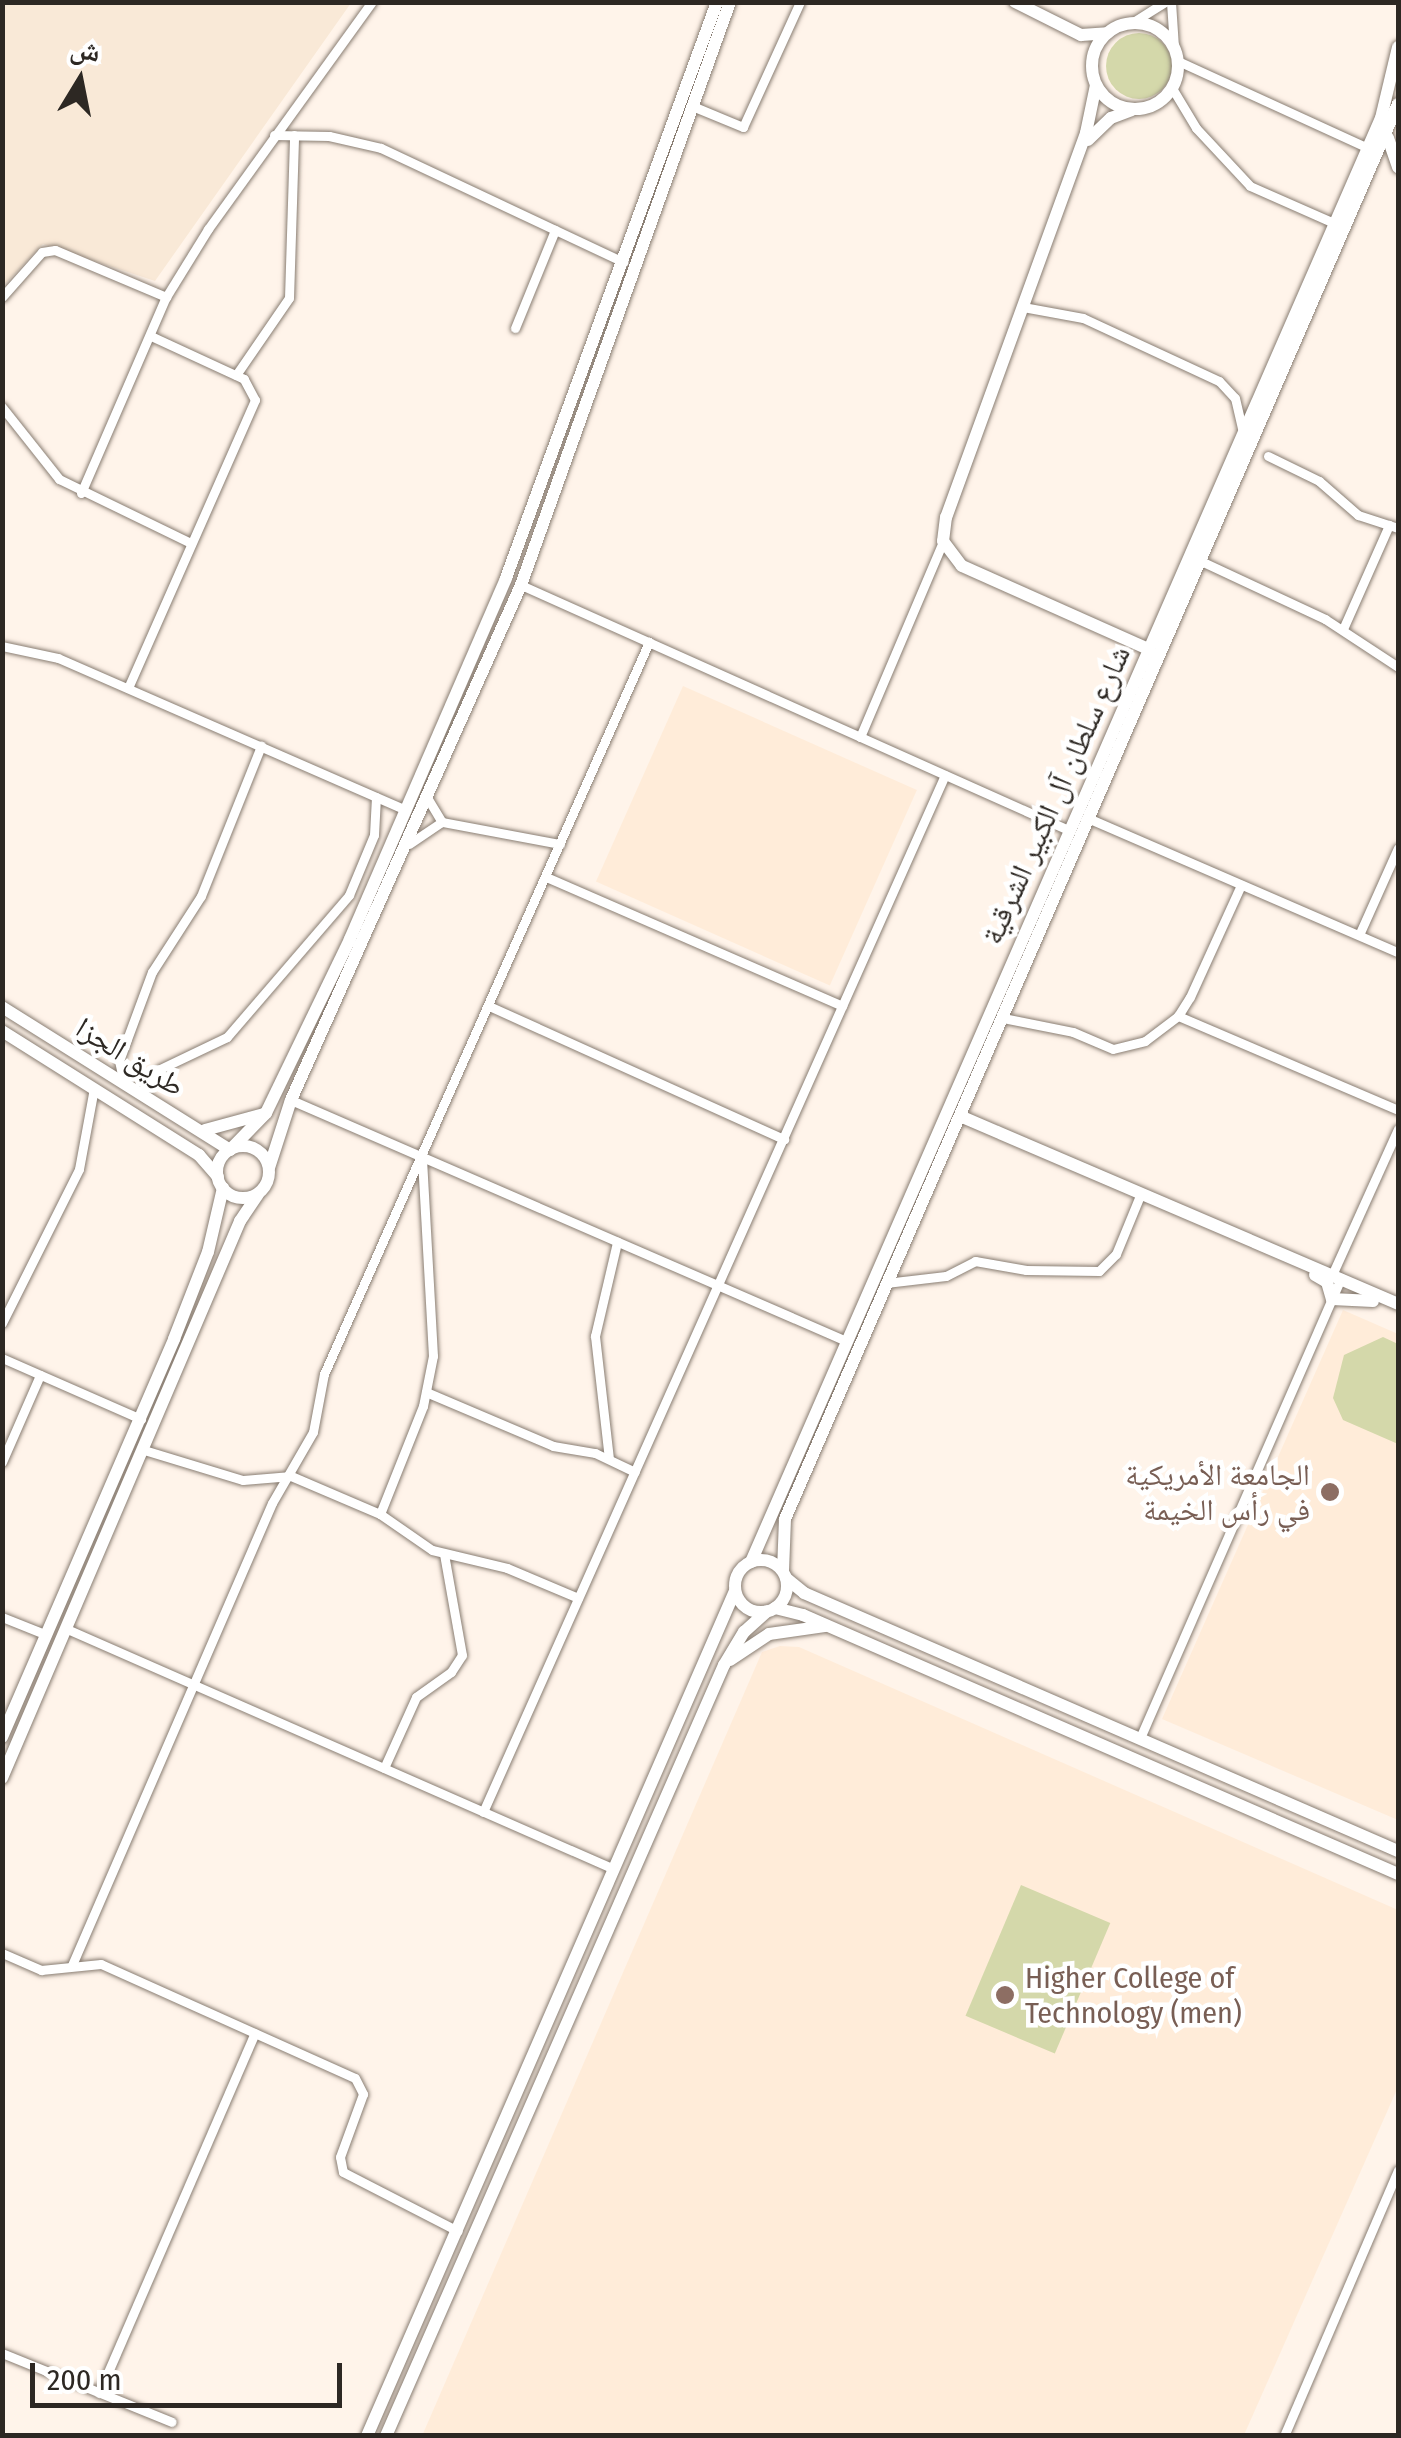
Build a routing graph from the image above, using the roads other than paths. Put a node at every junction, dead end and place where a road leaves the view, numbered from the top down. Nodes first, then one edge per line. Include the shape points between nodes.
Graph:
1 (372, 2) edge
2 (716, 2) edge
3 (730, 2) edge
4 (800, 2) edge
5 (1015, 2) edge
6 (1168, 2) edge
7 (1130, 24) junction
8 (1065, 29) junction
9 (1107, 33) junction
10 (1398, 47) edge
11 (1176, 54) junction
12 (1092, 65) junction
13 (1096, 85) junction
14 (1172, 88) junction
15 (1398, 104) edge
16 (697, 108) junction
17 (1137, 109) junction
18 (274, 135) junction
19 (294, 135) junction
20 (1388, 138) junction
21 (1368, 148) junction
22 (1078, 154) junction
23 (1398, 167) edge
24 (1370, 179) junction
25 (1334, 223) junction
26 (555, 230) junction
27 (623, 262) junction
28 (2, 297) edge
29 (166, 297) junction
30 (1023, 307) junction
31 (515, 328) dead end
32 (151, 336) junction
33 (236, 375) junction
34 (2, 408) edge
35 (1242, 432) junction
36 (1268, 456) dead end
37 (81, 493) junction
38 (1394, 527) edge
39 (943, 541) junction
40 (192, 543) junction
41 (1203, 562) junction
42 (521, 585) junction
43 (1343, 629) junction
44 (649, 642) junction
45 (2, 646) edge
46 (1148, 649) junction
47 (1398, 668) edge
48 (128, 688) junction
49 (860, 737) junction
50 (261, 746) junction
51 (945, 775) junction
52 (376, 797) junction
53 (428, 799) junction
54 (406, 810) junction
55 (1090, 818) junction
56 (442, 822) junction
57 (1066, 829) junction
58 (409, 844) junction
59 (560, 844) junction
60 (1398, 848) edge
61 (546, 878) junction
62 (1241, 885) junction
63 (1358, 935) junction
64 (1398, 952) edge
65 (489, 1006) junction
66 (842, 1006) junction
67 (2, 1007) edge
68 (1178, 1016) junction
69 (1002, 1018) junction
70 (2, 1030) edge
71 (119, 1061) junction
72 (100, 1068) junction
73 (124, 1084) junction
74 (94, 1088) junction
75 (140, 1094) junction
76 (291, 1100) junction
77 (1398, 1110) edge
78 (266, 1113) junction
79 (960, 1116) junction
80 (205, 1130) junction
81 (1398, 1130) edge
82 (784, 1138) junction
83 (230, 1150) junction
84 (422, 1157) junction
85 (269, 1168) junction
86 (220, 1182) junction
87 (1140, 1193) junction
88 (258, 1194) junction
89 (617, 1242) junction
90 (1285, 1254) junction
91 (1336, 1276) junction
92 (886, 1284) junction
93 (718, 1286) junction
94 (1332, 1300) junction
95 (1398, 1307) edge
96 (2, 1323) edge
97 (844, 1340) junction
98 (2, 1358) edge
99 (40, 1374) junction
100 (426, 1392) junction
101 (140, 1419) junction
102 (144, 1450) junction
103 (608, 1459) junction
104 (2, 1462) edge
105 (635, 1472) junction
106 (291, 1476) junction
107 (380, 1514) junction
108 (444, 1554) junction
109 (751, 1562) junction
110 (785, 1575) junction
111 (735, 1590) junction
112 (578, 1598) junction
113 (771, 1610) junction
114 (2, 1617) edge
115 (828, 1626) junction
116 (67, 1629) junction
117 (47, 1635) junction
118 (724, 1665) junction
119 (192, 1683) junction
120 (2, 1737) edge
121 (1140, 1738) junction
122 (384, 1768) junction
123 (2, 1778) edge
124 (483, 1812) junction
125 (1398, 1851) edge
126 (614, 1869) junction
127 (1398, 1874) edge
128 (2, 1953) edge
129 (72, 1965) junction
130 (256, 2034) junction
131 (1398, 2170) edge
132 (458, 2230) junction
133 (2, 2353) edge
134 (99, 2392) junction
135 (172, 2422) dead end
136 (367, 2436) edge
137 (386, 2436) edge
138 (1284, 2436) edge

1 - 18 street
2 - 27 main road
3 - 16 main road
4 - 16 street via 742,127
5 - 8 main road
6 - 7 street
6 - 11 street
7 - 9 main road
7 - 11 main road via 1148,25
8 - 9 main road
8 - 12 main road
9 - 12 main road
10 - 21 main road, شارع سلطان آل الكبير الشرقية
11 - 14 main road
11 - 21 street
12 - 13 main road
13 - 17 main road via 1106,98
13 - 22 main road
14 - 17 main road
14 - 25 street via 1196,128 1250,186
15 - 20 main road, شارع سلطان آل الكبير الشرقية
16 - 42 main road
17 - 22 main road via 1099,126
18 - 19 street
18 - 29 street
19 - 26 street via 381,148
19 - 33 street via 289,298
20 - 23 main road
20 - 24 main road, شارع سلطان آل الكبير الشرقية
21 - 25 main road, شارع سلطان آل الكبير الشرقية
22 - 30 main road
23 - 24 main road
24 - 41 main road, شارع سلطان آل الكبير الشرقية
25 - 35 main road, شارع سلطان آل الكبير الشرقية
26 - 27 street
26 - 31 street
27 - 54 main road via 506,578
28 - 29 street via 42,252 55,250
29 - 32 street
30 - 35 street via 1084,318 1219,381 1235,398
30 - 39 main road
32 - 33 street
32 - 37 street
33 - 40 street via 249,385 254,408
34 - 37 street via 40,461
35 - 46 main road, شارع سلطان آل الكبير الشرقية
36 - 38 street via 1319,482 1358,514
37 - 40 street
38 - 43 street
39 - 46 main road via 962,566
39 - 49 street
40 - 48 street
41 - 43 street
41 - 55 main road, شارع سلطان آل الكبير الشرقية
42 - 44 street
42 - 53 main road
43 - 47 street
44 - 49 street
44 - 59 street
45 - 48 street via 8,652 43,652
46 - 57 main road, شارع سلطان آل الكبير الشرقية
48 - 50 street
49 - 51 street
50 - 52 street
50 - 71 street via 207,882 160,955
51 - 57 street
51 - 66 street
52 - 54 street
52 - 75 street via 374,836 349,895 226,1037 160,1069
53 - 56 street
53 - 58 main road
54 - 78 main road
55 - 62 street
55 - 69 main road, شارع سلطان آل الكبير الشرقية
56 - 58 street
56 - 59 street
57 - 97 main road, شارع سلطان آل الكبير الشرقية
58 - 76 main road
59 - 61 street
60 - 63 street
61 - 65 street
61 - 66 street
62 - 63 street
62 - 68 street
63 - 64 street
65 - 82 street
65 - 84 street
66 - 82 street
67 - 72 main road, طريق الجزا
68 - 69 street via 1145,1041 1113,1049 1073,1032
68 - 77 street
69 - 79 main road, شارع سلطان آل الكبير الشرقية
70 - 74 main road, طريق الجزا
71 - 72 street
71 - 73 street
72 - 73 main road, طريق الجزا
73 - 75 main road, طريق الجزا
74 - 86 main road, طريق الجزا via 199,1154
74 - 96 street via 79,1169
75 - 80 main road, طريق الجزا
76 - 84 street
76 - 85 main road
78 - 80 main road via 234,1128
78 - 83 main road
79 - 87 main road
79 - 92 main road, شارع سلطان آل الكبير الشرقية
80 - 83 main road, طريق الجزا
81 - 91 street
82 - 93 street
83 - 85 main road via 256,1150
83 - 86 main road
84 - 89 street
84 - 100 street via 435,1322
84 - 106 street via 324,1374 312,1432
85 - 88 main road
86 - 88 main road via 240,1198
86 - 101 main road via 208,1252
87 - 90 main road
87 - 92 street via 1116,1254 1099,1270 1026,1270 982,1261 946,1276
88 - 102 main road via 240,1220
89 - 93 street
89 - 103 street via 595,1336
90 - 91 main road
90 - 94 main road via 1327,1282
91 - 94 street
91 - 95 main road
92 - 110 main road, شارع سلطان آل الكبير الشرقية via 785,1520
93 - 97 street
93 - 105 street
94 - 95 main road via 1357,1296
94 - 121 street
97 - 109 main road, شارع سلطان آل الكبير الشرقية
98 - 99 street
99 - 101 street
99 - 104 street
100 - 103 street via 552,1446
100 - 107 street
101 - 117 main road
102 - 106 street via 243,1480
102 - 116 main road
103 - 105 street
105 - 112 street
106 - 107 street
106 - 119 street via 272,1503
107 - 108 street
108 - 112 street via 507,1568
108 - 122 street via 462,1655 451,1672 416,1697
109 - 110 main road via 769,1561
109 - 111 main road via 738,1573
110 - 113 main road via 786,1596
110 - 121 main road via 804,1593
111 - 113 main road via 750,1610
111 - 126 main road
112 - 124 street
113 - 115 main road
113 - 118 main road
114 - 117 street
115 - 118 main road via 769,1634
115 - 127 main road
116 - 119 street
116 - 123 main road
117 - 120 main road
118 - 137 main road
119 - 122 street
119 - 129 street
121 - 125 main road
122 - 124 street
124 - 126 street
126 - 132 main road
128 - 129 street via 41,1970
129 - 130 street via 101,1964
130 - 132 street via 362,2087 340,2157 350,2179
130 - 134 street
131 - 138 street
132 - 136 main road
133 - 134 street
134 - 135 street

